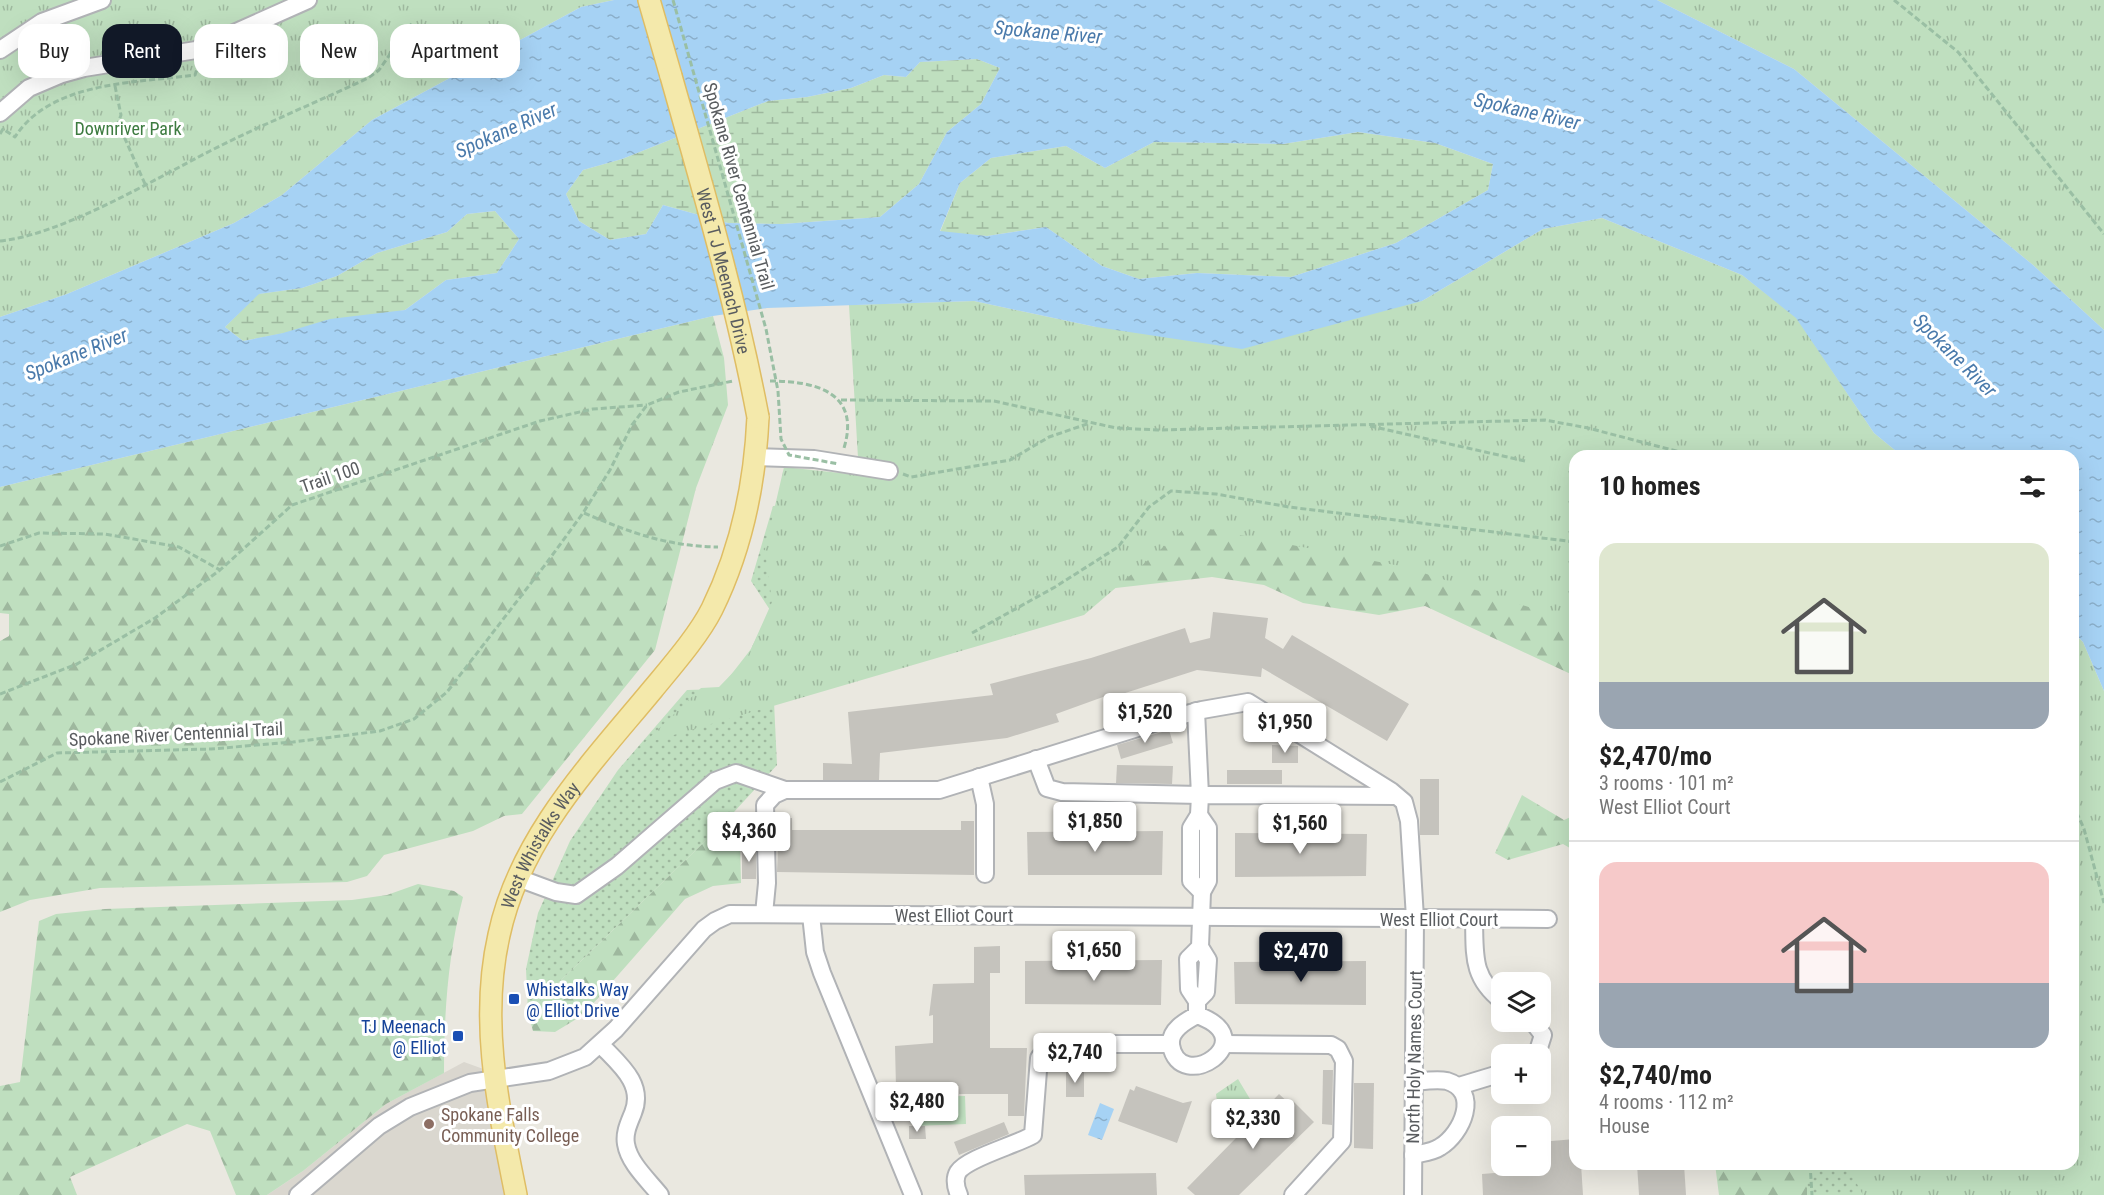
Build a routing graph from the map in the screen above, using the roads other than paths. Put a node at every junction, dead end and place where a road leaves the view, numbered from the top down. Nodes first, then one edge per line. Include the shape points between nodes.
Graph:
1 (102, 0) edge
2 (308, 0) edge
3 (649, 0) edge
4 (0, 50) edge
5 (0, 113) edge
6 (756, 457) junction
7 (890, 471) road end
8 (735, 547) joint
9 (1196, 711) junction
10 (1036, 759) junction
11 (979, 777) junction
12 (785, 790) junction
13 (1200, 795) junction
14 (1396, 796) junction
15 (984, 874) dead end
16 (518, 878) junction
17 (764, 914) junction
18 (812, 915) junction
19 (1200, 917) junction
20 (1415, 918) junction
21 (1474, 919) junction
22 (1548, 919) dead end
23 (1491, 990) edge
24 (1197, 1008) junction
25 (1171, 1044) junction
26 (1224, 1044) junction
27 (601, 1045) junction
28 (1491, 1076) edge
29 (495, 1078) junction
30 (1414, 1082) junction
31 (1459, 1086) junction
32 (1413, 1155) junction
33 (298, 1195) edge
34 (516, 1195) edge
35 (660, 1195) edge
36 (914, 1195) edge
37 (959, 1195) edge
38 (1293, 1195) edge
39 (1413, 1195) edge

1 - 4 street via 42,22
2 - 5 street via 196,50 62,74 29,88
3 - 6 main road, West T J Meenach Drive, bridge via 742,331 758,417
6 - 7 street via 814,459
6 - 8 main road, West T J Meenach Drive via 748,511
8 - 16 main road, West Whistalks Way via 712,610 558,807
9 - 10 street
9 - 13 street
9 - 14 street via 1248,702
10 - 11 street
10 - 13 street via 1047,788 1062,792
11 - 12 street via 928,790
11 - 15 street via 985,804
12 - 16 street via 736,773 715,781 617,866 576,895
12 - 17 street via 765,805
13 - 14 street
13 - 19 street via 1199,815 1191,828 1191,881 1202,892
14 - 20 street, North Holy Names Court via 1404,802 1409,821
16 - 29 main road, West Whistalks Way via 499,933 492,976 490,1027
17 - 18 street, West Elliot Court
17 - 27 street, West Elliot Court via 730,914 708,925
18 - 19 street, West Elliot Court
18 - 36 street via 815,952 822,973
19 - 20 street, West Elliot Court
19 - 24 street via 1200,947 1188,959 1188,988
20 - 21 street, West Elliot Court
20 - 30 street, North Holy Names Court
21 - 22 street, West Elliot Court
21 - 23 street via 1475,958 1481,980
24 - 25 street via 1173,1033
24 - 26 street via 1220,1027
25 - 26 street via 1175,1056 1186,1066 1199,1067 1210,1063
25 - 37 street via 1058,1044 1046,1049 1039,1058 1033,1136 968,1164 958,1172 955,1185
26 - 38 street via 1331,1045 1341,1054 1342,1141
27 - 29 street, West Elliot Court via 568,1065
27 - 35 street via 635,1087 637,1100 626,1132 626,1145
28 - 31 street
29 - 33 street, West Elliot Court via 443,1092 392,1118
29 - 34 main road, West Whistalks Way
30 - 31 street via 1445,1081
30 - 32 street, North Holy Names Court
31 - 32 street via 1465,1094 1465,1112 1455,1134 1439,1148
32 - 39 street, North Holy Names Court

